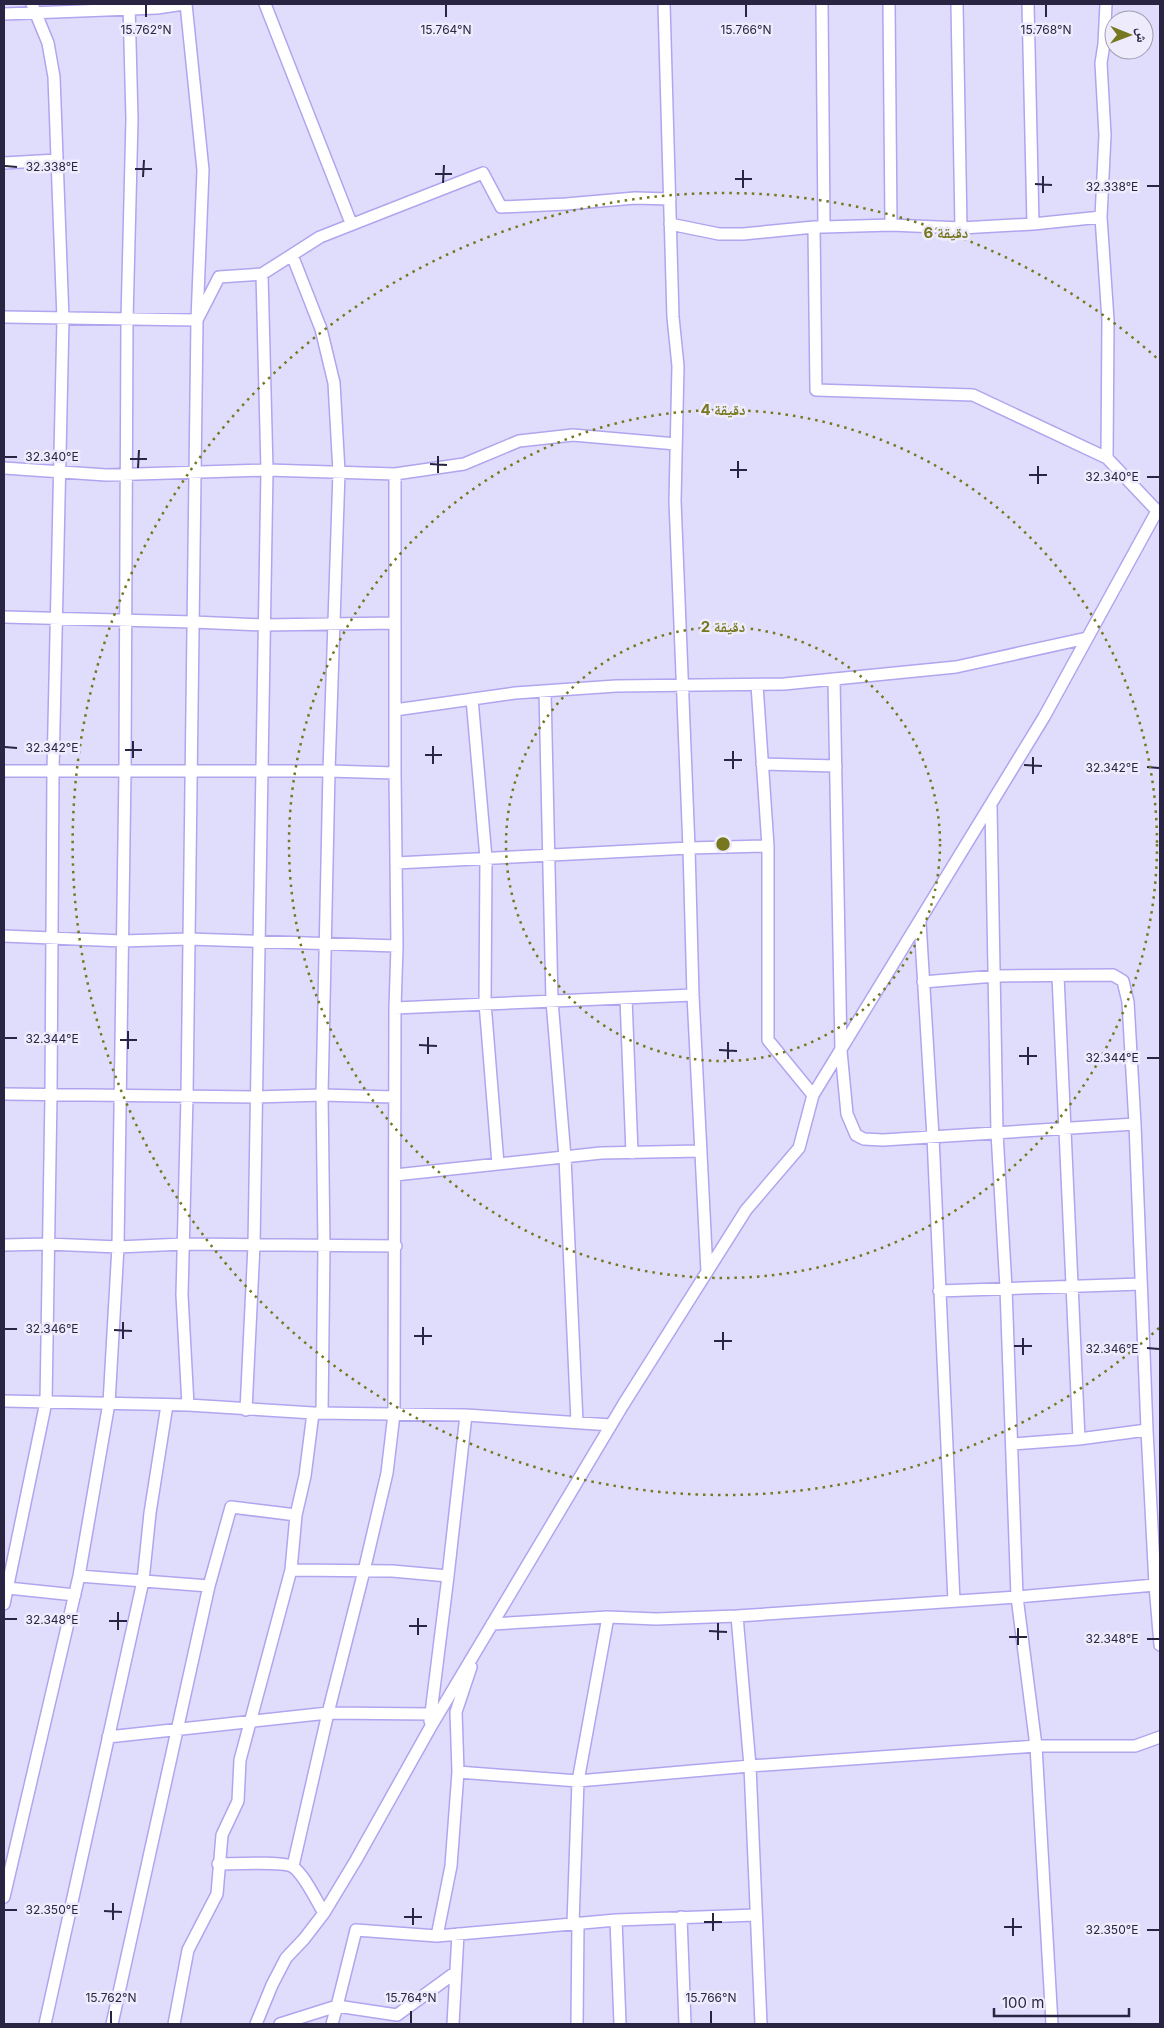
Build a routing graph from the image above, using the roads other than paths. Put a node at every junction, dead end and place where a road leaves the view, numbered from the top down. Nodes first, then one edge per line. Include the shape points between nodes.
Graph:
1 (185, 4) edge
2 (265, 4) edge
3 (664, 4) edge
4 (822, 4) edge
5 (889, 4) edge
6 (957, 4) edge
7 (1028, 4) edge
8 (1106, 4) edge
9 (129, 6) edge
10 (34, 8) edge
11 (4, 14) edge
12 (57, 160) junction
13 (4, 163) edge
14 (670, 199) junction
15 (1101, 216) junction
16 (351, 223) junction
17 (670, 224) junction
18 (1033, 224) junction
19 (891, 225) junction
20 (819, 227) junction
21 (961, 228) junction
22 (292, 256) junction
23 (262, 274) junction
24 (4, 317) edge
25 (62, 319) junction
26 (127, 320) junction
27 (197, 320) junction
28 (676, 444) junction
29 (1107, 458) junction
30 (4, 468) edge
31 (267, 470) junction
32 (60, 472) junction
33 (195, 472) junction
34 (339, 472) junction
35 (395, 474) junction
36 (128, 475) junction
37 (1159, 513) edge
38 (4, 618) edge
39 (57, 619) junction
40 (127, 620) junction
41 (193, 622) junction
42 (395, 623) junction
43 (334, 624) junction
44 (264, 625) junction
45 (1087, 638) junction
46 (834, 679) junction
47 (683, 685) junction
48 (757, 685) junction
49 (545, 691) junction
50 (472, 699) junction
51 (395, 710) junction
52 (762, 764) junction
53 (836, 766) junction
54 (4, 771) edge
55 (53, 771) junction
56 (125, 771) junction
57 (191, 771) junction
58 (261, 771) junction
59 (329, 771) junction
60 (395, 773) junction
61 (991, 805) junction
62 (768, 846) junction
63 (689, 848) junction
64 (549, 855) junction
65 (486, 858) junction
66 (396, 863) junction
67 (920, 922) junction
68 (4, 936) edge
69 (52, 939) junction
70 (189, 939) junction
71 (122, 941) junction
72 (258, 941) junction
73 (324, 943) junction
74 (397, 946) junction
75 (995, 976) junction
76 (1058, 976) junction
77 (923, 982) junction
78 (693, 995) junction
79 (626, 998) junction
80 (552, 1001) junction
81 (486, 1003) junction
82 (395, 1008) junction
83 (841, 1051) junction
84 (4, 1094) edge
85 (51, 1094) junction
86 (120, 1095) junction
87 (322, 1095) junction
88 (814, 1095) junction
89 (187, 1096) junction
90 (255, 1097) junction
91 (394, 1097) junction
92 (1135, 1124) junction
93 (1065, 1128) junction
94 (997, 1133) junction
95 (933, 1137) junction
96 (701, 1151) junction
97 (632, 1152) junction
98 (565, 1157) junction
99 (498, 1164) junction
100 (395, 1174) junction
101 (48, 1244) junction
102 (183, 1244) junction
103 (254, 1245) junction
104 (4, 1246) edge
105 (324, 1246) junction
106 (396, 1246) junction
107 (118, 1247) junction
108 (707, 1272) junction
109 (1141, 1284) junction
110 (1072, 1286) junction
111 (1006, 1288) junction
112 (939, 1291) junction
113 (4, 1401) edge
114 (46, 1402) junction
115 (109, 1403) junction
116 (167, 1405) junction
117 (188, 1405) junction
118 (246, 1410) junction
119 (318, 1413) junction
120 (394, 1414) junction
121 (466, 1415) junction
122 (577, 1422) junction
123 (611, 1424) junction
124 (1147, 1430) junction
125 (1079, 1439) junction
126 (1013, 1444) junction
127 (296, 1515) junction
128 (291, 1570) junction
129 (364, 1571) junction
130 (79, 1576) junction
131 (448, 1576) junction
132 (143, 1581) junction
133 (1155, 1585) junction
134 (209, 1586) junction
135 (8, 1588) junction
136 (75, 1595) junction
137 (1017, 1597) junction
138 (954, 1601) junction
139 (4, 1603) edge
140 (736, 1616) junction
141 (608, 1617) junction
142 (492, 1624) junction
143 (480, 1644) junction
144 (1160, 1645) edge
145 (328, 1713) junction
146 (430, 1714) junction
147 (251, 1721) junction
148 (430, 1728) junction
149 (176, 1729) junction
150 (108, 1736) junction
151 (1160, 1737) edge
152 (1036, 1746) junction
153 (750, 1766) junction
154 (458, 1772) junction
155 (578, 1782) junction
156 (218, 1864) junction
157 (293, 1866) junction
158 (4, 1897) edge
159 (324, 1913) junction
160 (756, 1915) junction
161 (681, 1917) junction
162 (616, 1920) junction
163 (576, 1923) junction
164 (458, 1934) junction
165 (437, 1936) junction
166 (456, 1972) junction
167 (337, 2006) junction
168 (45, 2024) edge
169 (112, 2024) edge
170 (174, 2024) edge
171 (256, 2024) edge
172 (280, 2024) edge
173 (332, 2024) edge
174 (453, 2024) edge
175 (577, 2024) edge
176 (620, 2024) edge
177 (685, 2024) edge
178 (761, 2024) edge
179 (1052, 2024) edge

1 - 9 street via 157,8
1 - 27 street via 203,170
2 - 16 street
3 - 14 street
4 - 20 street
5 - 19 street
6 - 21 street
7 - 18 street
8 - 15 street via 1101,64 1105,134
9 - 10 street
9 - 26 street via 132,119
10 - 11 street
10 - 12 street via 48,43 54,77
12 - 13 street
12 - 25 street
14 - 16 street via 608,199 501,206 482,173
14 - 17 street
15 - 18 street
15 - 29 street via 1108,320
16 - 22 street via 320,237
17 - 20 street via 718,234
17 - 28 street via 672,317 678,366
18 - 21 street
19 - 20 street
19 - 21 street
20 - 29 street via 816,390 973,395
22 - 23 street
22 - 34 street via 321,329 334,383
23 - 27 street via 219,276
23 - 31 street
24 - 25 street
25 - 26 street
25 - 32 street
26 - 27 street
26 - 36 street
27 - 33 street
28 - 35 street via 573,435 518,441 464,464
28 - 47 street via 675,501
29 - 37 street
30 - 32 street
31 - 33 street
31 - 34 street
31 - 44 street
32 - 36 street
32 - 39 street
33 - 36 street
33 - 41 street
34 - 35 street
34 - 43 street
35 - 42 street
36 - 40 street
37 - 45 street
38 - 39 street
39 - 40 street
39 - 55 street
40 - 41 street
40 - 56 street
41 - 44 street
41 - 57 street
42 - 43 street
42 - 51 street
43 - 44 street
43 - 59 street
44 - 58 street
45 - 46 street via 956,667
45 - 61 street
46 - 48 street
46 - 53 street
47 - 48 street
47 - 49 street
47 - 63 street
48 - 52 street
49 - 50 street
49 - 64 street
50 - 51 street
50 - 65 street
51 - 60 street
52 - 53 street
52 - 62 street
53 - 83 street
54 - 55 street
55 - 56 street
55 - 69 street
56 - 57 street
56 - 71 street
57 - 58 street
57 - 70 street
58 - 59 street
58 - 72 street
59 - 60 street
59 - 73 street
60 - 66 street
61 - 67 street
61 - 75 street
62 - 63 street
62 - 88 street via 768,1040
63 - 64 street
63 - 78 street
64 - 65 street
64 - 80 street
65 - 66 street
65 - 81 street
66 - 74 street
67 - 77 street
67 - 83 street
68 - 69 street
69 - 71 street
69 - 85 street
70 - 71 street
70 - 72 street
70 - 89 street
71 - 86 street
72 - 73 street
72 - 90 street
73 - 74 street
73 - 87 street
74 - 82 street
75 - 76 street
75 - 77 street
75 - 94 street
76 - 92 street via 1113,975 1122,981 1128,1002
76 - 93 street
77 - 95 street
78 - 79 street
78 - 96 street
79 - 80 street
79 - 97 street
80 - 81 street
80 - 98 street
81 - 82 street
81 - 99 street
82 - 91 street
83 - 88 street
83 - 95 street via 847,1114 856,1135 883,1140
84 - 85 street
85 - 86 street
85 - 101 street
86 - 89 street
86 - 107 street
87 - 90 street
87 - 91 street
87 - 105 street
88 - 108 street via 799,1148 746,1210
89 - 90 street
89 - 102 street
90 - 103 street
91 - 100 street
92 - 93 street
92 - 109 street
93 - 94 street
93 - 110 street
94 - 95 street
94 - 111 street
95 - 112 street
96 - 97 street
96 - 108 street
97 - 98 street
98 - 99 street
98 - 122 street
99 - 100 street
100 - 106 street
101 - 104 street
101 - 107 street
101 - 114 street
102 - 103 street
102 - 107 street
102 - 117 street via 182,1295
103 - 105 street
103 - 118 street
105 - 106 street
105 - 119 street
106 - 120 street
107 - 115 street
108 - 123 street
109 - 110 street
109 - 124 street
110 - 111 street
110 - 125 street
111 - 112 street
111 - 126 street
112 - 138 street
113 - 114 street
114 - 115 street
114 - 135 street
115 - 116 street
115 - 130 street
116 - 117 street
116 - 132 street
117 - 118 street
118 - 119 street
119 - 120 street
119 - 127 street
120 - 121 street
120 - 129 street via 387,1473
121 - 122 street
121 - 131 street
122 - 123 street
123 - 142 street
124 - 125 street
124 - 133 street
125 - 126 street
126 - 137 street
127 - 128 street
127 - 134 street via 230,1507
128 - 129 street
128 - 147 street
129 - 131 street
129 - 145 street
130 - 132 street
130 - 136 street
131 - 146 street
132 - 134 street
132 - 150 street
133 - 137 street
133 - 144 street
134 - 149 street
135 - 136 street
135 - 139 street
136 - 158 street
137 - 138 street
137 - 152 street
138 - 140 street
140 - 141 street
140 - 153 street
141 - 142 street
141 - 155 street
142 - 143 street
143 - 148 street
143 - 154 street via 456,1712
145 - 146 street
145 - 147 street
145 - 157 street
146 - 148 street
147 - 149 street
147 - 156 street via 240,1760 238,1801 222,1835
148 - 159 street
149 - 150 street
149 - 169 street
150 - 168 street
151 - 152 street via 1135,1746
152 - 153 street
152 - 179 street
153 - 155 street
153 - 160 street
154 - 155 street
154 - 165 street via 451,1866
155 - 163 street
156 - 157 street
156 - 170 street via 216,1894 188,1950
157 - 159 street
159 - 171 street via 286,1958
160 - 161 street
160 - 178 street
161 - 162 street
161 - 177 street
162 - 163 street
162 - 176 street
163 - 164 street
163 - 175 street
164 - 165 street
164 - 166 street
165 - 167 street via 356,1930
166 - 167 street via 397,2015
166 - 174 street
167 - 172 street
167 - 173 street

